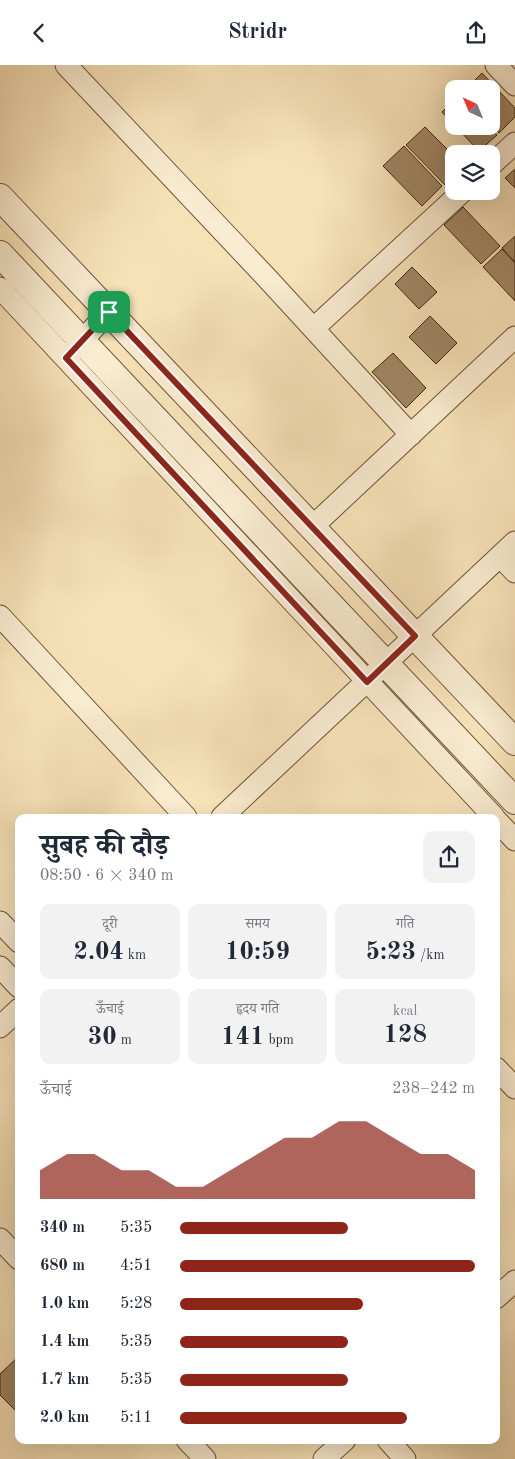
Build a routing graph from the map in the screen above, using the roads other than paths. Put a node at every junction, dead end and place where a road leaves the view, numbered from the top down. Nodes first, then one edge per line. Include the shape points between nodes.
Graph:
1 (66, 65) edge
2 (496, 65) edge
3 (515, 85) edge
4 (515, 143) edge
5 (500, 157) edge
6 (0, 197) edge
7 (453, 200) edge
8 (0, 254) edge
9 (0, 288) edge
10 (109, 312) junction
11 (314, 328) junction
12 (515, 337) edge
13 (74, 349) junction
14 (411, 435) junction
15 (312, 527) junction
16 (508, 549) edge
17 (515, 572) edge
18 (0, 616) edge
19 (415, 636) junction
20 (386, 664) junction
21 (367, 682) junction
22 (515, 742) edge
23 (515, 801) edge
24 (183, 814) edge
25 (225, 814) edge
26 (490, 814) edge
27 (500, 825) edge
28 (515, 840) edge
29 (0, 922) edge
30 (15, 938) edge
31 (0, 967) edge
32 (15, 983) edge
33 (15, 1013) edge
34 (0, 1027) edge
35 (500, 1072) edge
36 (515, 1088) edge
37 (0, 1239) edge
38 (15, 1255) edge
39 (515, 1281) edge
40 (500, 1294) edge
41 (191, 1444) edge
42 (341, 1444) edge
43 (392, 1444) edge
44 (205, 1459) edge
45 (324, 1459) edge
46 (405, 1459) edge

1 - 11 street
2 - 3 street
4 - 5 street
6 - 10 street
7 - 11 street
8 - 13 street
9 - 13 street
10 - 13 street
10 - 15 street
11 - 14 street
12 - 14 street
13 - 20 street
13 - 21 street
14 - 15 street
15 - 19 street
16 - 17 street
16 - 19 street
18 - 24 street
19 - 20 street
19 - 22 street
20 - 21 street
20 - 23 street
21 - 25 street
21 - 26 street
27 - 28 street
29 - 30 street
31 - 32 street
33 - 34 street
35 - 36 street
37 - 38 street
39 - 40 street
41 - 44 street
42 - 45 street
43 - 46 street

